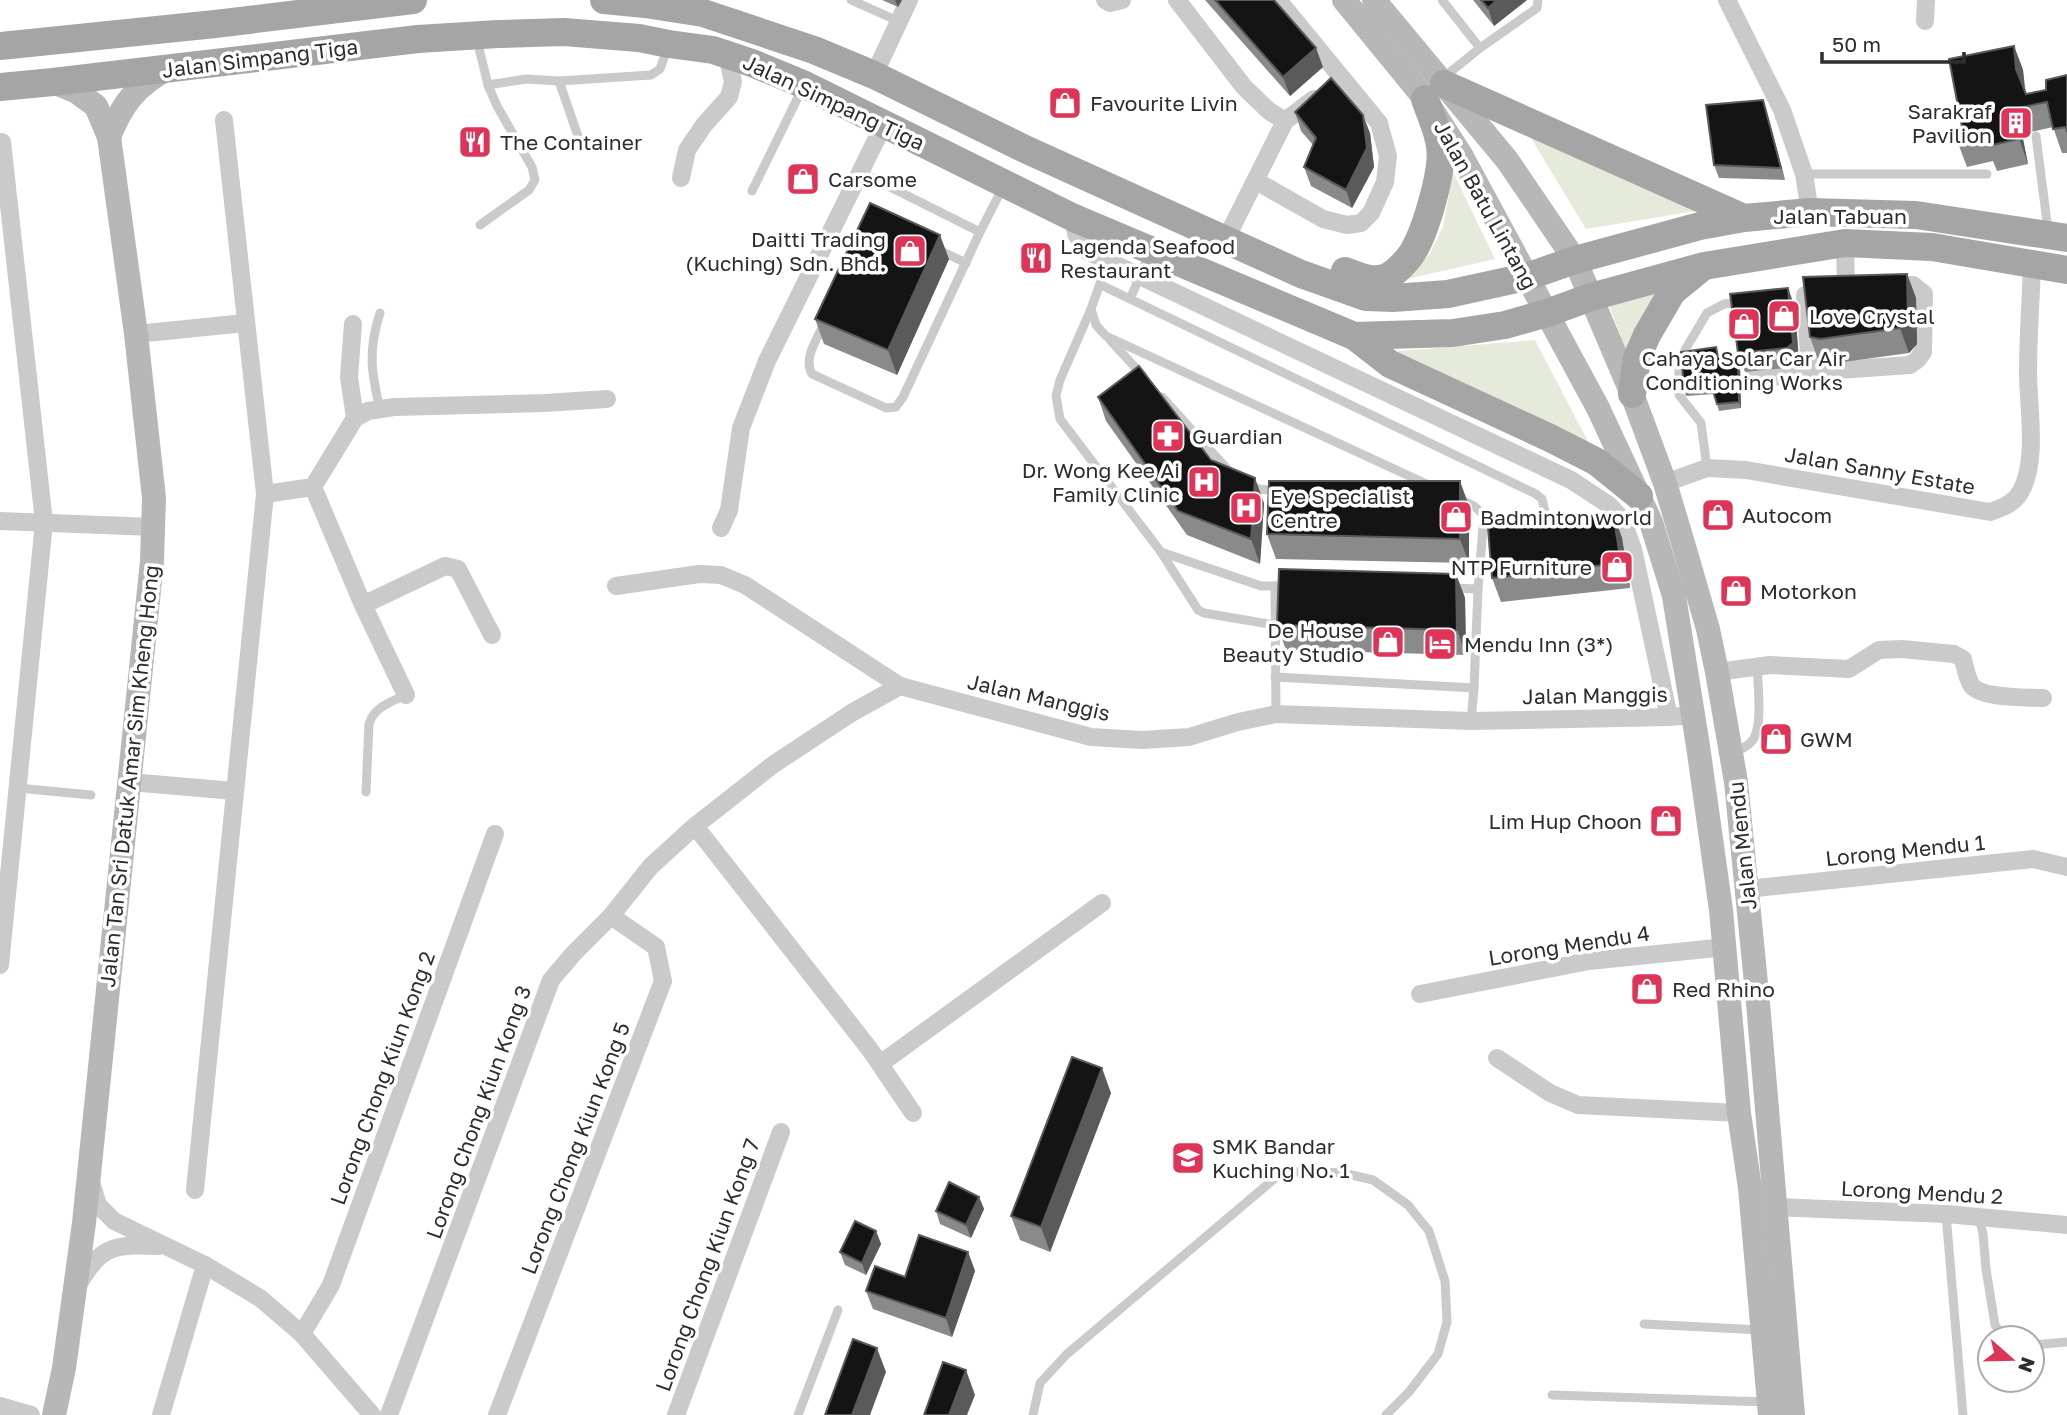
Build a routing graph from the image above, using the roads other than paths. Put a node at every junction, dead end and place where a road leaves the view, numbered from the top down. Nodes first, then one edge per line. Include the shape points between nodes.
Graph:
1 (413, 0) edge
2 (604, 0) edge
3 (851, 0) edge
4 (909, 0) edge
5 (1105, 0) edge
6 (1122, 0) edge
7 (1177, 0) edge
8 (1278, 0) edge
9 (1344, 0) edge
10 (1374, 0) edge
11 (1442, 0) edge
12 (1538, 0) edge
13 (1727, 0) edge
14 (1926, 0) edge
15 (704, 7) edge
16 (898, 21) junction
17 (1925, 21) dead end
18 (476, 36) junction
19 (669, 44) junction
20 (0, 46) edge
21 (1480, 48) junction
22 (727, 54) junction
23 (167, 69) junction
24 (874, 75) junction
25 (1342, 78) junction
26 (559, 81) junction
27 (52, 82) junction
28 (488, 85) junction
29 (805, 85) junction
30 (0, 87) edge
31 (1437, 87) junction
32 (224, 120) dead end
33 (1285, 121) junction
34 (884, 124) junction
35 (109, 136) junction
36 (2036, 136) dead end
37 (2, 142) dead end
38 (580, 142) dead end
39 (860, 172) junction
40 (1804, 174) junction
41 (1987, 174) dead end
42 (681, 178) dead end
43 (1256, 181) junction
44 (1005, 184) junction
45 (752, 191) dead end
46 (1810, 212) junction
47 (1074, 218) junction
48 (1745, 218) junction
49 (480, 225) dead end
50 (980, 232) junction
51 (2057, 237) edge
52 (1226, 239) junction
53 (1845, 243) junction
54 (929, 246) edge
55 (1257, 253) junction
56 (1575, 260) junction
57 (1108, 261) junction
58 (966, 263) junction
59 (1145, 263) junction
60 (2032, 263) junction
61 (1704, 266) junction
62 (2067, 270) edge
63 (1526, 277) junction
64 (1101, 285) junction
65 (1859, 287) junction
66 (1591, 298) junction
67 (1130, 299) junction
68 (1746, 302) edge
69 (1091, 309) junction
70 (830, 311) edge
71 (380, 313) dead end
72 (1547, 313) junction
73 (245, 323) junction
74 (353, 324) dead end
75 (135, 334) junction
76 (1105, 335) junction
77 (1354, 336) junction
78 (1810, 372) junction
79 (1751, 380) dead end
80 (1632, 394) junction
81 (607, 399) dead end
82 (380, 409) junction
83 (355, 418) junction
84 (1707, 468) junction
85 (1665, 482) junction
86 (313, 487) junction
87 (1437, 489) edge
88 (1286, 491) edge
89 (265, 494) junction
90 (1639, 496) junction
91 (1449, 499) edge
92 (0, 521) edge
93 (44, 522) junction
94 (1561, 526) edge
95 (153, 527) junction
96 (721, 528) dead end
97 (1549, 528) junction
98 (1536, 529) edge
99 (1497, 532) edge
100 (1484, 533) junction
101 (1161, 552) junction
102 (616, 586) dead end
103 (1275, 586) junction
104 (1302, 586) edge
105 (1438, 588) edge
106 (1478, 589) junction
107 (363, 605) junction
108 (1275, 625) junction
109 (492, 635) dead end
110 (1757, 667) junction
111 (1717, 672) junction
112 (1275, 677) junction
113 (900, 687) junction
114 (1475, 688) junction
115 (406, 695) joint
116 (2043, 698) dead end
117 (1276, 714) junction
118 (1681, 716) junction
119 (1471, 721) junction
120 (1731, 753) junction
121 (130, 782) junction
122 (18, 788) junction
123 (234, 791) junction
124 (366, 792) dead end
125 (91, 795) dead end
126 (695, 825) junction
127 (495, 834) dead end
128 (2067, 867) edge
129 (1747, 889) junction
130 (1102, 903) dead end
131 (611, 916) junction
132 (1726, 947) junction
133 (0, 965) edge
134 (1420, 995) dead end
135 (1497, 1058) dead end
136 (880, 1065) junction
137 (913, 1113) dead end
138 (1739, 1113) junction
139 (781, 1132) dead end
140 (88, 1172) junction
141 (195, 1190) dead end
142 (1775, 1207) junction
143 (1946, 1214) junction
144 (1979, 1217) junction
145 (2067, 1225) edge
146 (168, 1246) junction
147 (205, 1265) junction
148 (75, 1290) junction
149 (838, 1310) dead end
150 (1644, 1324) dead end
151 (1995, 1324) edge
152 (1763, 1330) junction
153 (302, 1334) junction
154 (2067, 1342) edge
155 (2046, 1344) edge
156 (1552, 1395) dead end
157 (0, 1406) edge
158 (1769, 1409) edge
159 (1390, 1414) edge
160 (31, 1415) edge
161 (54, 1415) edge
162 (161, 1415) edge
163 (372, 1415) edge
164 (389, 1415) edge
165 (497, 1415) edge
166 (676, 1415) edge
167 (798, 1415) edge
168 (1033, 1415) edge
169 (1793, 1415) edge
170 (1963, 1415) edge

1 - 20 main road, Jalan Simpang Tiga
2 - 15 main road, Jalan Simpang Tiga
3 - 16 lane
4 - 16 street
5 - 6 street via 1110,4
7 - 33 street via 1244,87
8 - 25 street
9 - 31 main road, Jalan Batu Lintang
10 - 31 main road, Jalan Batu Lintang
11 - 21 lane
12 - 21 lane via 1537,8
13 - 40 street via 1782,110
14 - 17 street
15 - 24 main road, Jalan Simpang Tiga
16 - 24 street
18 - 19 main road, Jalan Simpang Tiga via 564,32
18 - 23 main road, Jalan Simpang Tiga
18 - 28 lane
19 - 22 main road, Jalan Simpang Tiga
19 - 26 lane via 660,69 651,75
21 - 31 lane
22 - 29 main road, Jalan Simpang Tiga
22 - 42 street via 733,82 729,97 687,150
23 - 27 main road, Jalan Simpang Tiga
23 - 35 main road via 134,92
24 - 52 main road, Jalan Simpang Tiga
25 - 33 street
25 - 43 street via 1379,123 1388,156 1385,182 1371,212 1360,223 1347,225 1323,219
26 - 28 lane via 526,79
26 - 38 lane
27 - 30 main road, Jalan Simpang Tiga
27 - 35 main road, Jalan Tan Sri Datuk Amar Sim Kheng Hong via 96,106
28 - 49 lane via 535,180 529,190
29 - 34 main road, Jalan Simpang Tiga
29 - 45 lane
31 - 48 main road
31 - 55 main road via 1439,172 1423,229 1414,251 1401,265 1387,277 1370,279 1308,259
31 - 56 main road, Jalan Batu Lintang via 1507,160
31 - 63 main road, Jalan Batu Lintang via 1461,155
32 - 73 street
33 - 43 street
34 - 39 street
34 - 44 main road, Jalan Simpang Tiga
35 - 75 main road, Jalan Tan Sri Datuk Amar Sim Kheng Hong
36 - 51 lane
37 - 93 street
39 - 50 lane
39 - 96 street via 768,361 741,428 729,510
40 - 41 lane
40 - 46 street
43 - 52 street
44 - 47 main road, Jalan Simpang Tiga
44 - 50 lane
46 - 48 main road, Jalan Tabuan
46 - 51 main road, Jalan Tabuan via 1916,215
47 - 57 street via 1076,234 1087,251
47 - 59 main road, Jalan Simpang Tiga
48 - 56 main road, Jalan Tabuan
50 - 58 lane
52 - 55 main road, Jalan Simpang Tiga
53 - 60 main road, Jalan Tabuan via 1932,247
53 - 61 main road, Jalan Tabuan
53 - 65 street
54 - 58 lane
55 - 63 main road, Jalan Simpang Tiga via 1366,297 1448,294
56 - 63 main road, Jalan Tabuan
56 - 66 main road, Jalan Batu Lintang
57 - 59 street
57 - 64 lane
58 - 70 lane via 896,407 886,408 812,374 807,367
59 - 67 lane
59 - 77 main road, Jalan Simpang Tiga
59 - 118 street via 1571,480 1609,505 1633,549
60 - 62 main road, Jalan Tabuan
60 - 84 street, Jalan Sanny Estate via 2031,438 2021,491 2010,505 1990,512 1746,470
61 - 66 main road, Jalan Tabuan
61 - 80 main road via 1672,292 1647,335 1637,358
63 - 72 main road, Jalan Batu Lintang
64 - 67 lane
64 - 69 lane
65 - 78 street via 1799,296
65 - 78 street via 1913,285 1923,294 1923,352 1909,365
66 - 72 main road, Jalan Simpang Tiga
66 - 80 main road, Jalan Mendu
67 - 97 lane via 1536,494 1542,499
68 - 84 lane via 1724,304 1707,313 1679,367 1679,395 1701,423
69 - 76 lane
69 - 101 lane via 1060,380 1056,396 1060,419
71 - 82 lane via 371,373
72 - 77 main road, Jalan Simpang Tiga via 1453,333
72 - 90 main road, Jalan Mendu
73 - 75 street
73 - 89 street
74 - 83 street via 349,377
75 - 95 main road, Jalan Tan Sri Datuk Amar Sim Kheng Hong
76 - 87 lane
76 - 88 lane via 1236,479 1259,489
77 - 90 main road via 1390,364 1597,462
78 - 79 street
80 - 85 main road, Jalan Mendu
81 - 82 street
82 - 83 street
83 - 86 street
84 - 85 street, Jalan Sanny Estate
85 - 111 main road, Jalan Mendu
86 - 89 street
86 - 107 street
89 - 123 street
90 - 118 main road, Jalan Mendu via 1674,596
91 - 100 lane via 1474,506 1484,515
92 - 93 street
93 - 95 street
93 - 122 street
94 - 97 lane
95 - 121 main road, Jalan Tan Sri Datuk Amar Sim Kheng Hong
97 - 98 lane
99 - 100 lane
100 - 106 lane
101 - 103 lane via 1261,586
101 - 108 lane via 1198,610
102 - 113 street, Jalan Manggis via 721,575 745,585
103 - 104 lane
103 - 108 lane
105 - 106 lane
106 - 114 lane
107 - 109 street via 451,566 458,569
107 - 115 street
108 - 112 lane
110 - 111 street
110 - 116 street via 1849,669 1879,650 1954,654 1963,659 1973,687 1993,695
110 - 120 lane via 1759,719 1754,740
111 - 120 main road, Jalan Mendu
112 - 114 lane
112 - 117 lane
113 - 117 street, Jalan Manggis via 1091,737 1188,737
113 - 126 street, Lorong Chong Kiun Kong 3 via 774,764
114 - 119 lane
115 - 124 lane via 372,714
117 - 119 street, Jalan Manggis
118 - 119 street, Jalan Manggis
118 - 132 main road, Jalan Mendu
120 - 129 main road, Jalan Mendu
121 - 123 street
121 - 140 main road, Jalan Tan Sri Datuk Amar Sim Kheng Hong
122 - 125 lane
122 - 133 street
123 - 141 street
126 - 131 street, Lorong Chong Kiun Kong 3 via 651,866
126 - 136 street
127 - 153 street, Lorong Chong Kiun Kong 2 via 331,1285
128 - 129 street, Lorong Mendu 1 via 2033,859
129 - 142 main road, Jalan Mendu
130 - 136 street
131 - 164 street, Lorong Chong Kiun Kong 3 via 551,980
131 - 165 street, Lorong Chong Kiun Kong 5 via 656,947 663,981
132 - 134 street, Lorong Mendu 4 via 1589,961
132 - 138 main road, Jalan Mendu
135 - 138 street via 1550,1093 1578,1105
136 - 137 street
138 - 152 main road, Jalan Mendu
139 - 166 street, Lorong Chong Kiun Kong 7
140 - 146 street via 98,1205 114,1221
140 - 148 main road, Jalan Tan Sri Datuk Amar Sim Kheng Hong
142 - 143 street, Lorong Mendu 2
142 - 169 main road, Jalan Mendu
143 - 144 street, Lorong Mendu 2
143 - 170 lane
144 - 145 street, Lorong Mendu 2
144 - 151 lane
146 - 147 street
146 - 148 street via 129,1244 106,1250 89,1266
147 - 153 street via 260,1298
147 - 162 street
148 - 161 main road, Jalan Tan Sri Datuk Amar Sim Kheng Hong
149 - 167 lane
150 - 152 lane
152 - 158 main road, Jalan Mendu
153 - 163 street
154 - 155 lane
156 - 158 lane
157 - 160 street
159 - 168 lane via 1438,1354 1447,1322 1445,1280 1429,1231 1408,1205 1373,1180 1304,1171 1280,1174 1067,1354 1040,1383

